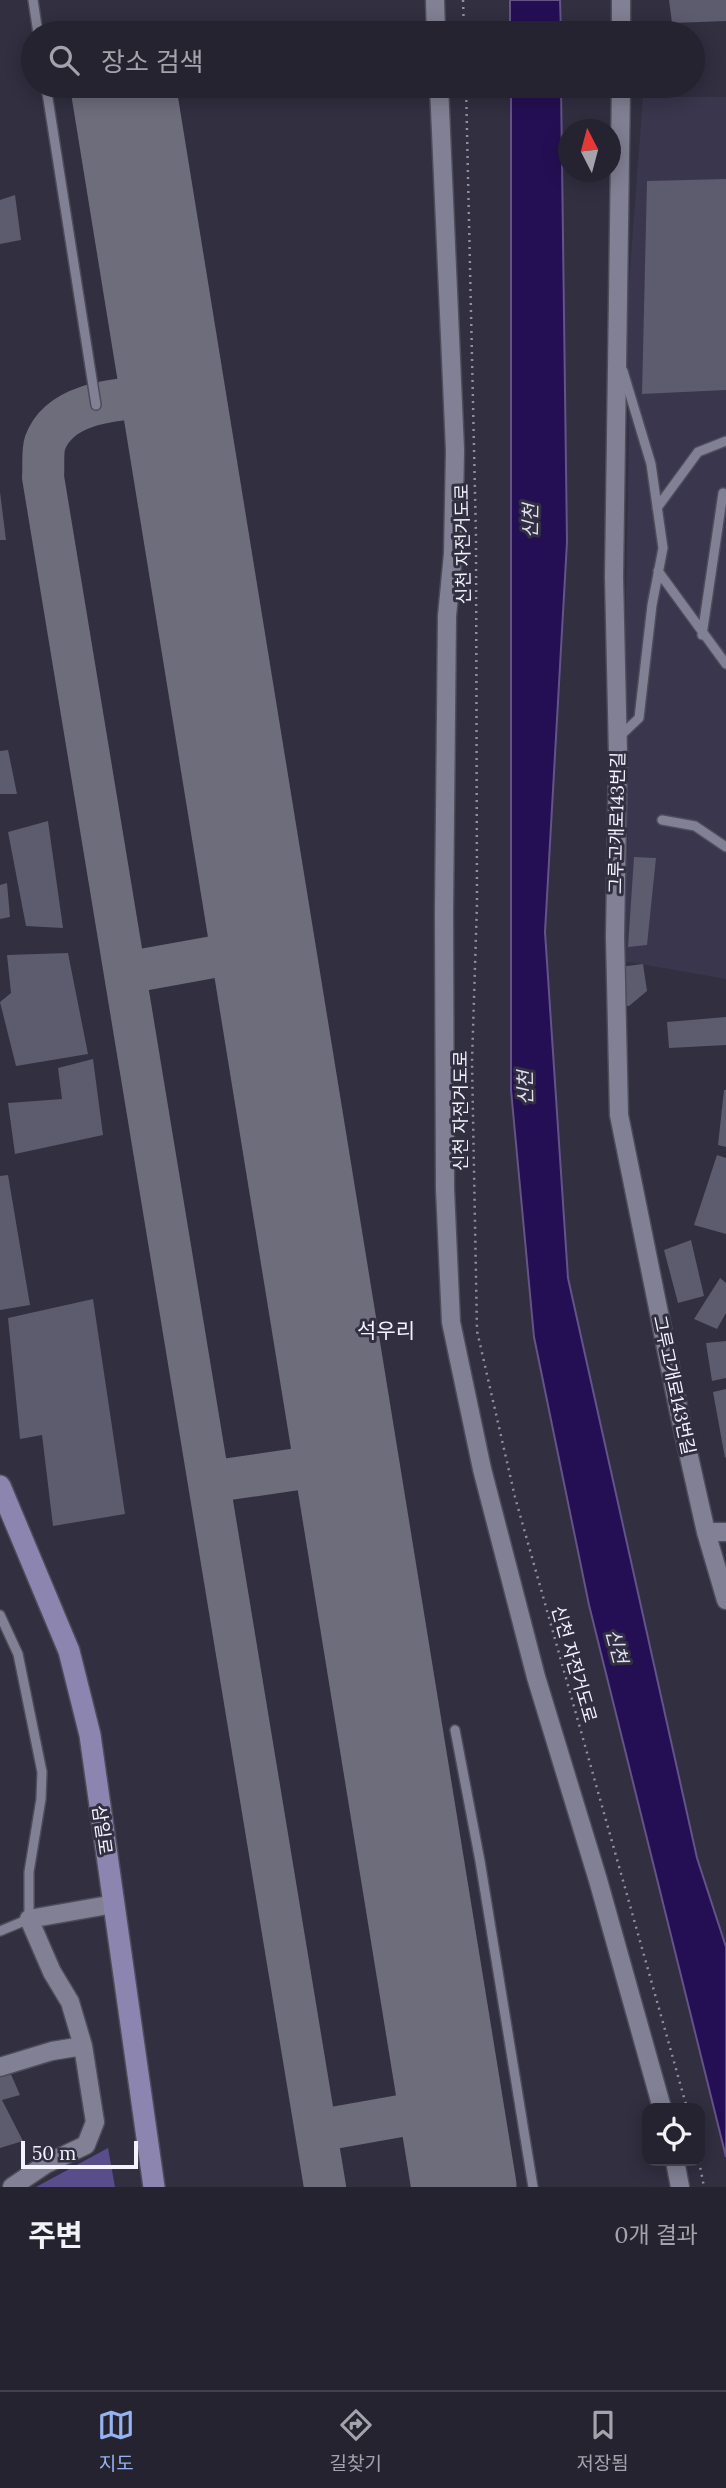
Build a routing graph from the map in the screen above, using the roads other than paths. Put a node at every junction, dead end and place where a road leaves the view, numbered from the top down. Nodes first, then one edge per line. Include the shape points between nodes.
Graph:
1 (33, 0) edge
2 (435, 0) edge
3 (621, 0) edge
4 (36, 21) edge
5 (436, 21) edge
6 (621, 21) edge
7 (48, 98) edge
8 (440, 98) edge
9 (621, 98) edge
10 (617, 352) junction
11 (96, 405) dead end
12 (726, 441) edge
13 (723, 492) dead end
14 (657, 508) junction
15 (659, 571) junction
16 (702, 635) junction
17 (726, 664) edge
18 (618, 738) junction
19 (662, 820) dead end
20 (726, 847) edge
21 (0, 1486) edge
22 (706, 1532) junction
23 (726, 1532) edge
24 (726, 1600) edge
25 (0, 1615) edge
26 (455, 1730) dead end
27 (114, 1904) junction
28 (29, 1919) junction
29 (0, 1931) edge
30 (83, 2046) junction
31 (0, 2067) edge
32 (661, 2103) edge
33 (677, 2166) edge
34 (12, 2187) edge
35 (154, 2187) edge
36 (533, 2187) edge
37 (680, 2187) edge

1 - 4 lane
2 - 5 street
3 - 6 street
7 - 11 lane
8 - 32 street via 455,450 447,616 444,913 444,1189 451,1322 482,1469 536,1677
9 - 10 street, 그루고개로143번길
10 - 14 lane via 651,464
10 - 18 street, 그루고개로143번길 via 614,577
12 - 14 lane via 698,452
13 - 16 lane
14 - 15 lane via 663,548
15 - 16 lane
15 - 18 lane via 639,718
16 - 17 lane
18 - 22 street, 그루고개로143번길 via 615,937 619,1115
19 - 20 lane via 695,826
21 - 27 main road, 삼일로 via 69,1651 90,1735
22 - 23 street
22 - 24 street, 그루고개로143번길
25 - 28 lane via 18,1654 42,1772 29,1872
26 - 36 lane
27 - 28 street
27 - 35 main road, 삼일로
28 - 29 lane
28 - 30 street via 70,2002
30 - 31 street
30 - 34 street via 95,2122 86,2145
33 - 37 street

